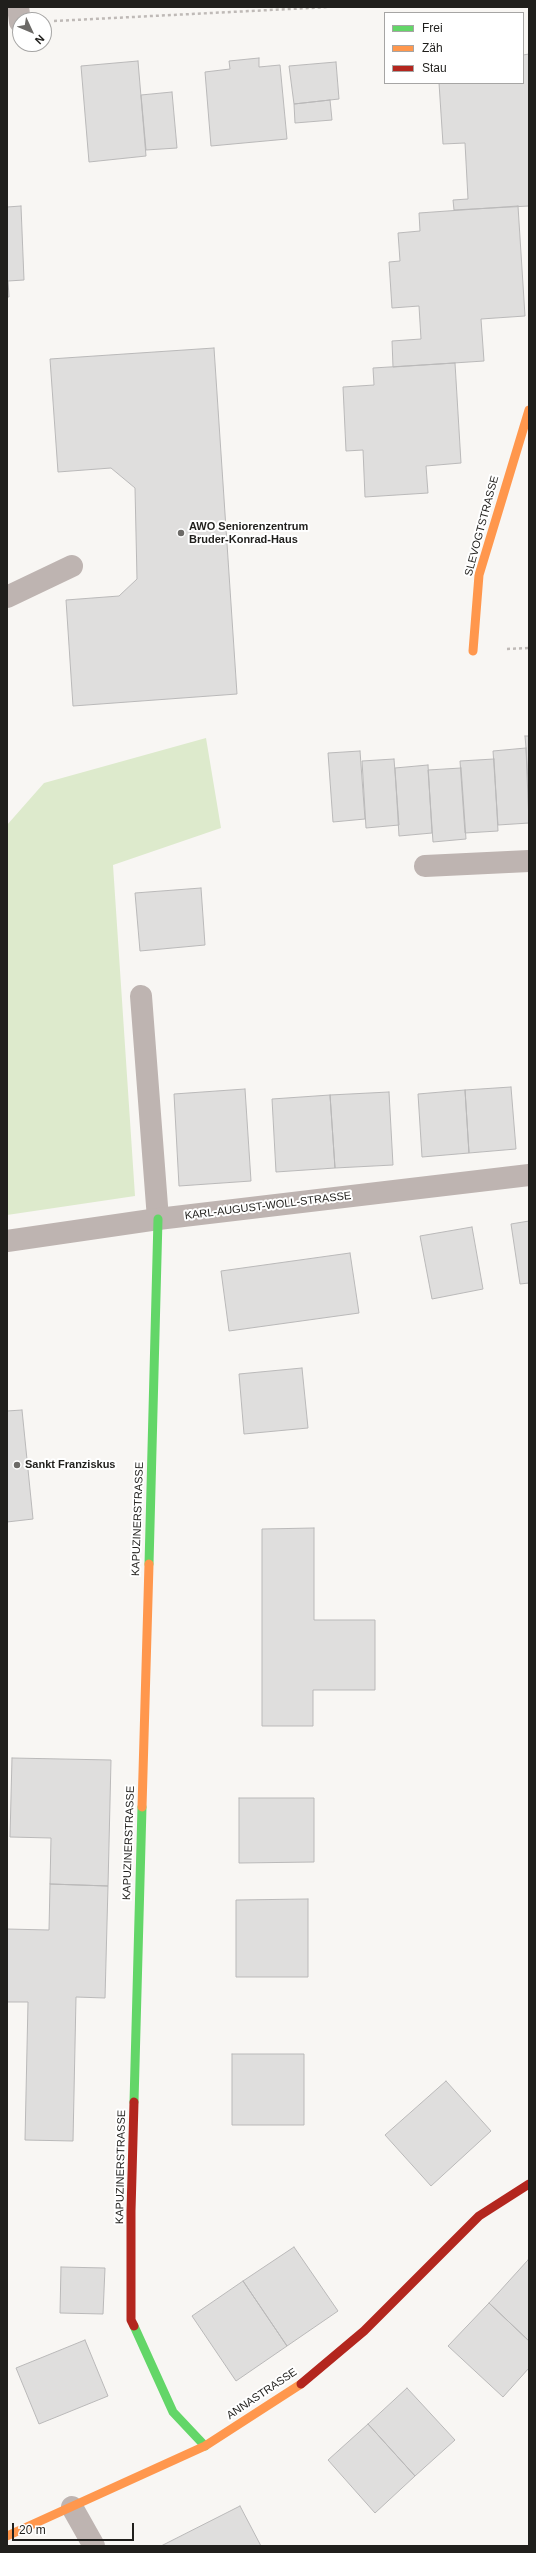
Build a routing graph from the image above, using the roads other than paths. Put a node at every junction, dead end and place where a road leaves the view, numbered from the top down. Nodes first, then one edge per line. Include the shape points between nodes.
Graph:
1 (529, 410) edge
2 (72, 566) dead end
3 (7, 597) edge
4 (472, 652) dead end
5 (529, 861) edge
6 (425, 866) dead end
7 (141, 996) dead end
8 (529, 1175) edge
9 (158, 1219) junction
10 (7, 1240) edge
11 (529, 2184) edge
12 (205, 2446) junction
13 (72, 2507) junction
14 (7, 2536) edge
15 (94, 2546) edge

1 - 4 street, SLEVOGTSTRASSE via 479,575
2 - 3 street
5 - 6 street
7 - 9 street
8 - 9 street, KARL-AUGUST-WOLL-STRASSE
9 - 10 street, KARL-AUGUST-WOLL-STRASSE
9 - 12 street, KAPUZINERSTRASSE via 131,2211 131,2320 172,2412
11 - 12 street, ANNASTRASSE via 479,2216 364,2331 292,2392
12 - 13 street, ANNASTRASSE
13 - 14 street, ANNASTRASSE
13 - 15 street

